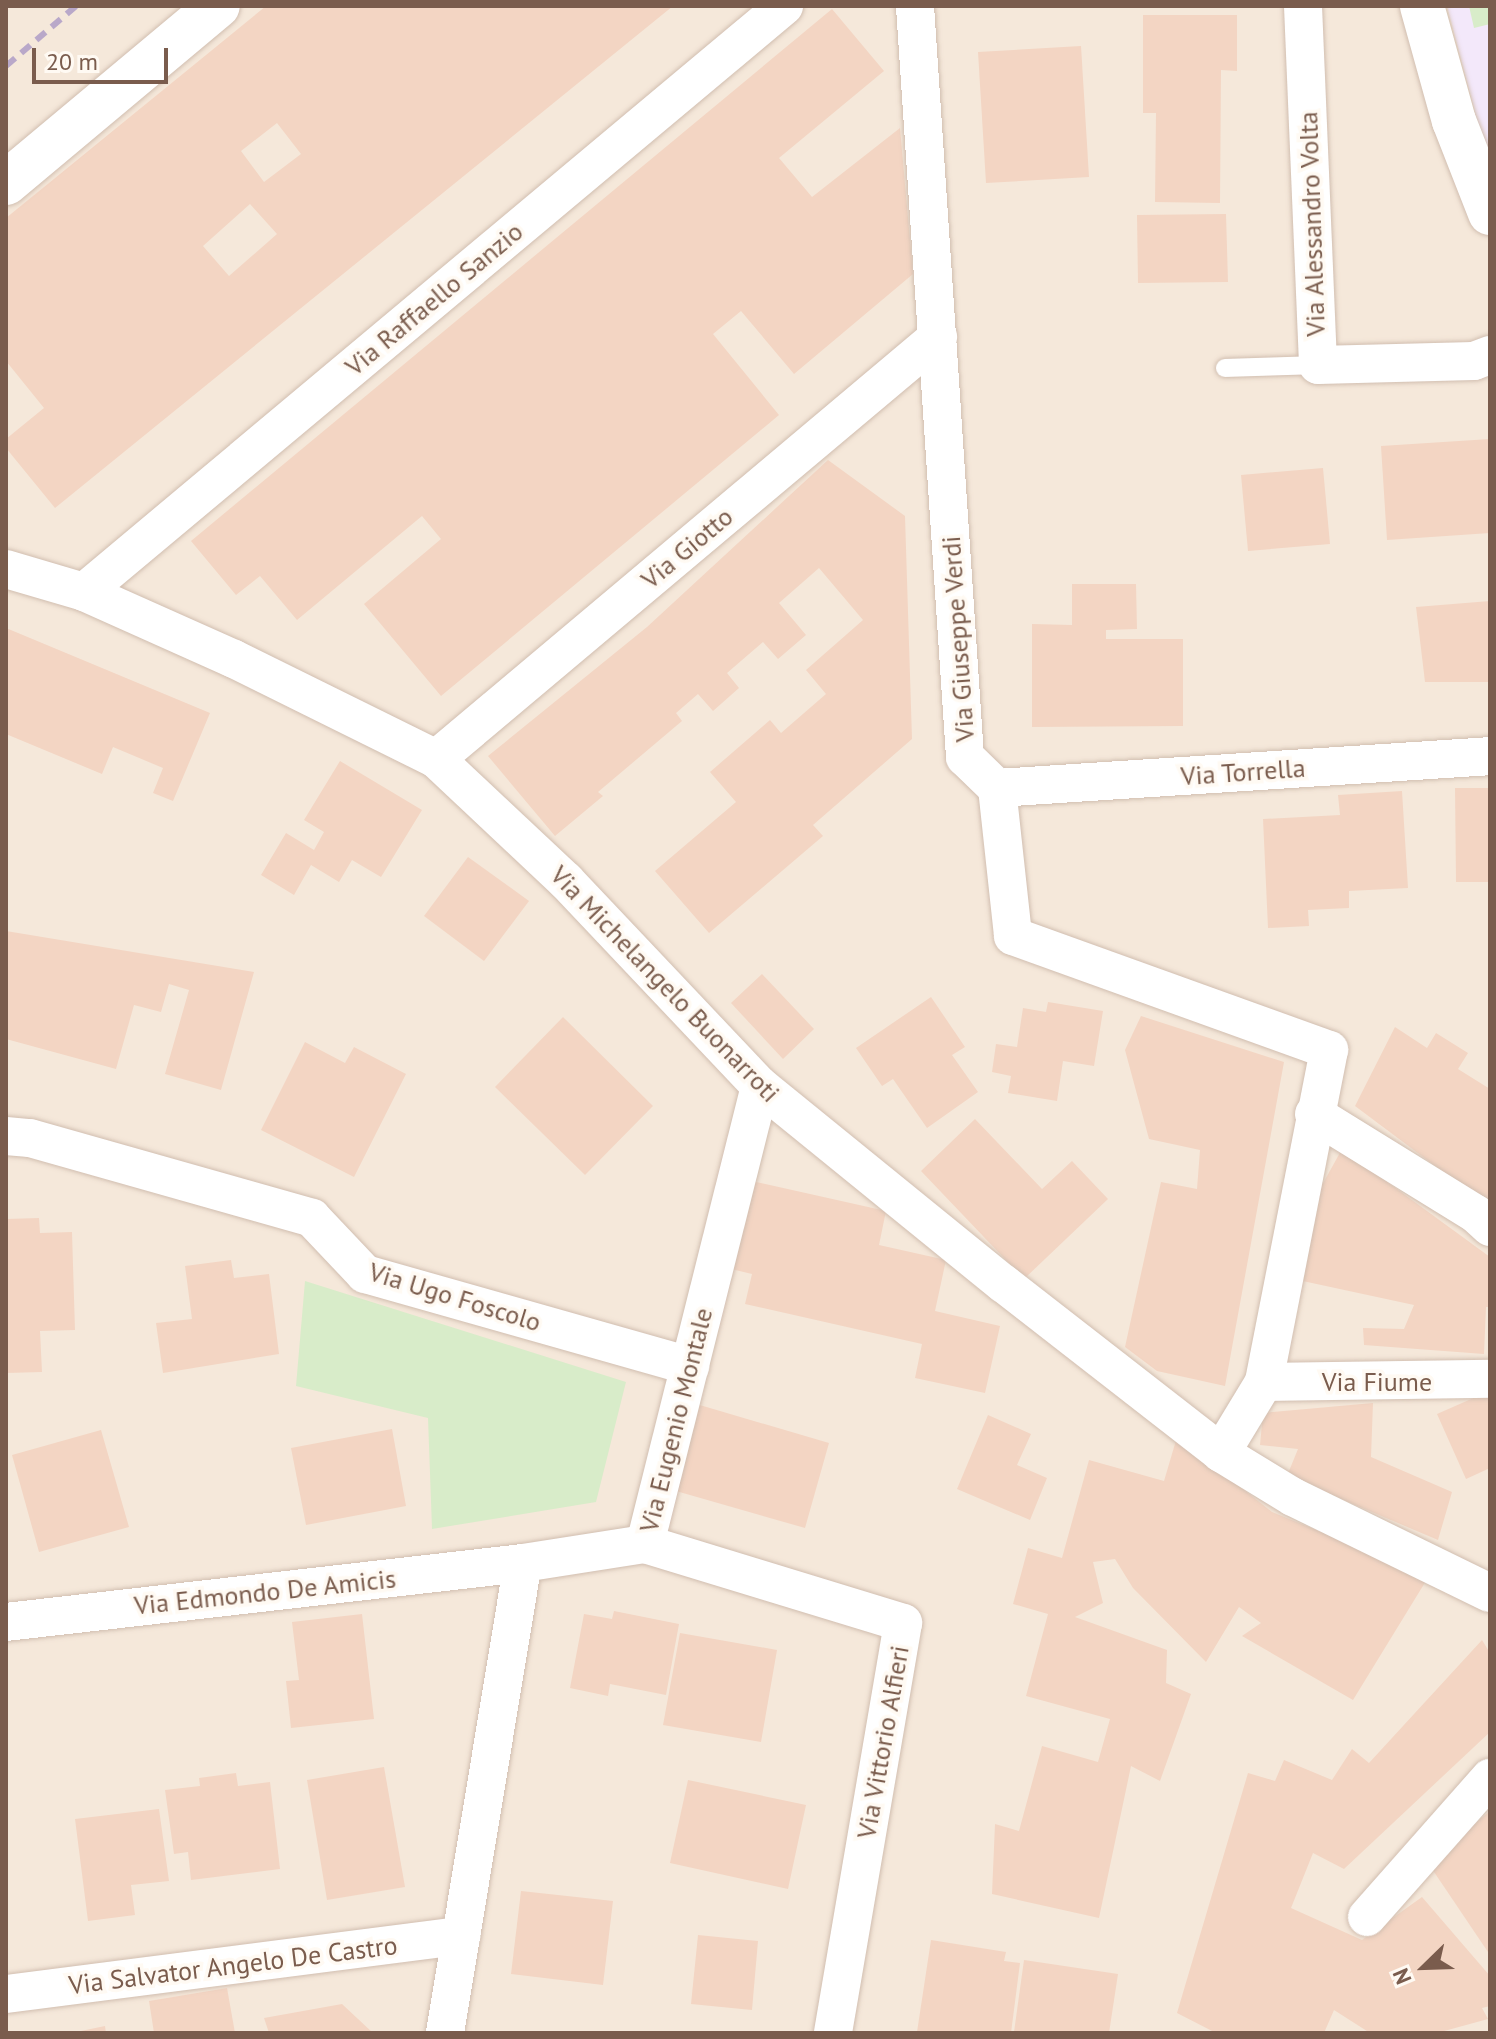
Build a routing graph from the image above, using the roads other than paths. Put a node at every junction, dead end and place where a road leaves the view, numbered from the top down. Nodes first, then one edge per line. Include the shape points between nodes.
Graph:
1 (218, 6) edge
2 (784, 6) edge
3 (915, 6) edge
4 (1303, 6) edge
5 (1422, 6) edge
6 (6, 183) edge
7 (1490, 213) edge
8 (938, 337) junction
9 (1490, 355) edge
10 (1318, 365) junction
11 (1225, 368) dead end
12 (6, 569) edge
13 (84, 592) junction
14 (1490, 756) edge
15 (436, 759) junction
16 (997, 788) junction
17 (760, 1086) junction
18 (1314, 1114) junction
19 (6, 1136) edge
20 (1490, 1227) edge
21 (690, 1366) junction
22 (1490, 1379) edge
23 (1264, 1382) junction
24 (1221, 1453) junction
25 (645, 1544) junction
26 (523, 1563) junction
27 (1490, 1593) edge
28 (6, 1622) edge
29 (1490, 1778) edge
30 (1367, 1917) dead end
31 (461, 1936) junction
32 (6, 1994) edge
33 (445, 2033) edge
34 (833, 2033) edge

1 - 6 street
2 - 13 street, Via Raffaello Sanzio
3 - 8 street, Via Giuseppe Verdi
4 - 10 street, Via Alessandro Volta
5 - 7 street via 1454,121
8 - 15 street, Via Giotto
8 - 16 street, Via Giuseppe Verdi via 965,757
9 - 10 street, Via Alessandro Volta via 1474,361
10 - 11 lane
12 - 13 street, Via Michelangelo Buonarroti
13 - 15 street, Via Michelangelo Buonarroti
14 - 16 street, Via Torrella
15 - 17 street, Via Michelangelo Buonarroti via 566,881
16 - 18 street via 1013,936 1329,1050
17 - 21 street, Via Eugenio Montale
17 - 24 street, Via Michelangelo Buonarroti
18 - 20 street
18 - 23 street
19 - 21 street, Via Ugo Foscolo via 30,1138 312,1218 365,1274
21 - 25 street, Via Eugenio Montale
22 - 23 street, Via Fiume
23 - 24 street
24 - 27 street, Via Michelangelo Buonarroti via 1293,1497
25 - 26 street, Via Eugenio Montale
25 - 34 street, Via Vittorio Alfieri via 903,1623
26 - 28 street, Via Edmondo De Amicis
26 - 31 street
29 - 30 street
31 - 32 street, Via Salvator Angelo De Castro
31 - 33 street

